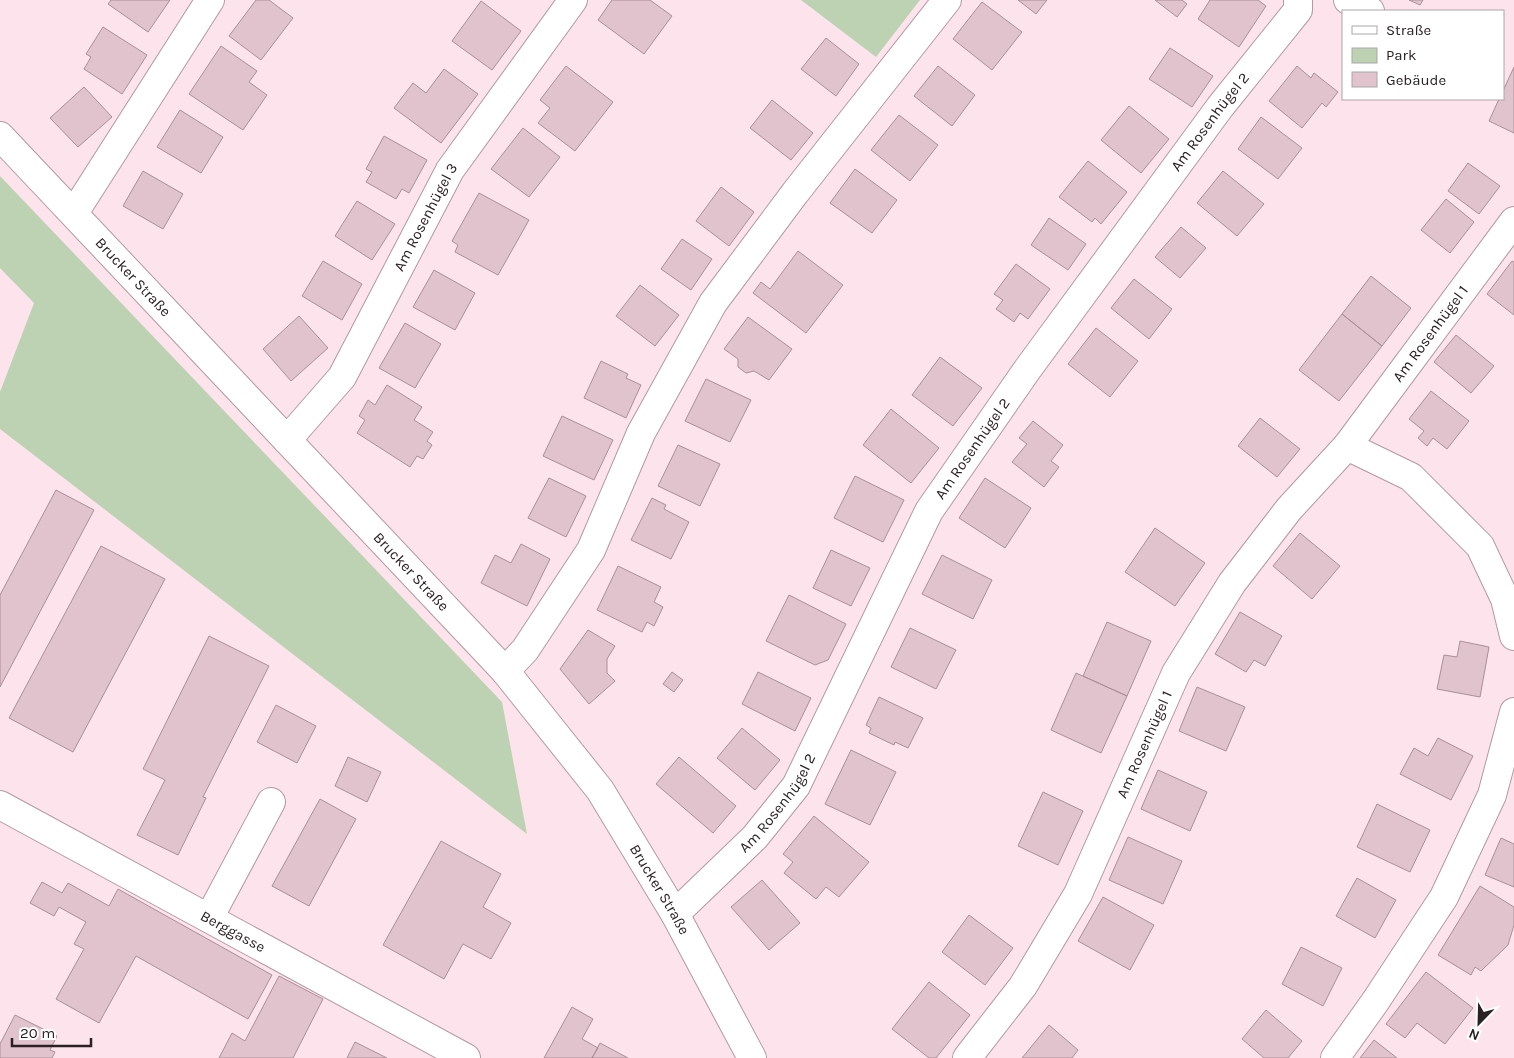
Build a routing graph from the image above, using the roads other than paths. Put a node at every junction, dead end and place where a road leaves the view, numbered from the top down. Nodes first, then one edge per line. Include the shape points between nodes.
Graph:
1 (210, 0) edge
2 (573, 0) edge
3 (947, 0) edge
4 (1298, 0) edge
5 (1348, 0) edge
6 (1368, 10) edge
7 (0, 136) edge
8 (74, 213) junction
9 (1514, 221) edge
10 (287, 440) junction
11 (1347, 446) junction
12 (1514, 636) edge
13 (505, 671) junction
14 (1514, 712) edge
15 (271, 802) dead end
16 (0, 805) edge
17 (675, 914) junction
18 (209, 918) junction
19 (466, 1058) edge
20 (752, 1058) edge
21 (967, 1058) edge
22 (1335, 1058) edge

1 - 8 street
2 - 10 street, Am Rosenhügel 3 via 450,170 342,376
3 - 13 street via 712,303 642,433 592,550 525,650
4 - 17 street, Am Rosenhügel 2 via 1298,10 1214,115 1033,362 930,511 796,786 755,837
5 - 6 street
7 - 8 street, Brucker Straße
8 - 10 street, Brucker Straße
9 - 11 street, Am Rosenhügel 1
10 - 13 street, Brucker Straße
11 - 12 street via 1412,477 1480,546 1505,599
11 - 21 street, Am Rosenhügel 1 via 1289,509 1232,583 1181,665 1078,894 1024,986
13 - 17 street, Brucker Straße via 600,790
14 - 22 street via 1492,795 1444,897
15 - 18 street
16 - 18 street, Berggasse
17 - 20 street, Brucker Straße
18 - 19 street, Berggasse

